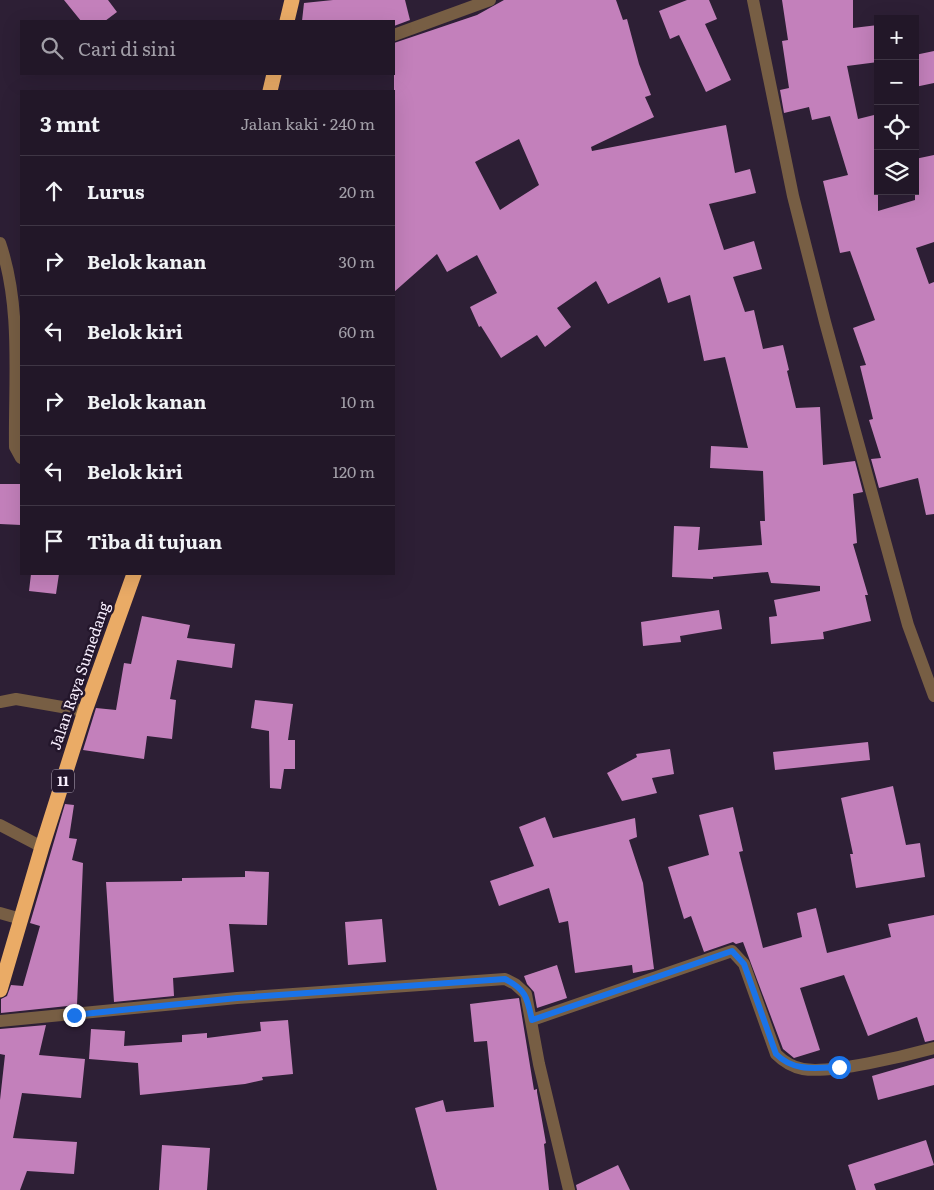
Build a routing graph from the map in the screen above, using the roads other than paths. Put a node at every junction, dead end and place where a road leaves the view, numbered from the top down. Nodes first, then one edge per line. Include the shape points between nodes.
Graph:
1 (292, 0) edge
2 (490, 0) edge
3 (753, 0) edge
4 (287, 20) edge
5 (395, 35) edge
6 (274, 75) edge
7 (270, 90) edge
8 (0, 243) edge
9 (18, 343) edge
10 (20, 456) edge
11 (134, 575) edge
12 (934, 696) edge
13 (0, 702) edge
14 (85, 711) junction
15 (0, 825) edge
16 (42, 847) junction
17 (0, 913) edge
18 (21, 919) junction
19 (0, 990) edge
20 (0, 1020) edge
21 (532, 1020) junction
22 (934, 1048) edge
23 (569, 1190) edge

1 - 4 highway
2 - 5 street
3 - 12 street via 793,196 825,322 908,625
6 - 7 highway
8 - 9 street via 8,265
9 - 10 street via 15,447
11 - 14 highway, Jalan Raya Sumedang / 11
13 - 14 street via 16,699
14 - 16 highway, Jalan Raya Sumedang / 11
15 - 16 street
16 - 18 highway, Jalan Raya Sumedang / 11
17 - 18 street
18 - 19 highway, Jalan Raya Sumedang / 11
20 - 21 street via 237,998 505,979 526,994
21 - 22 street via 732,951 744,964 776,1054 784,1062 804,1069 839,1067
21 - 23 street via 539,1064

